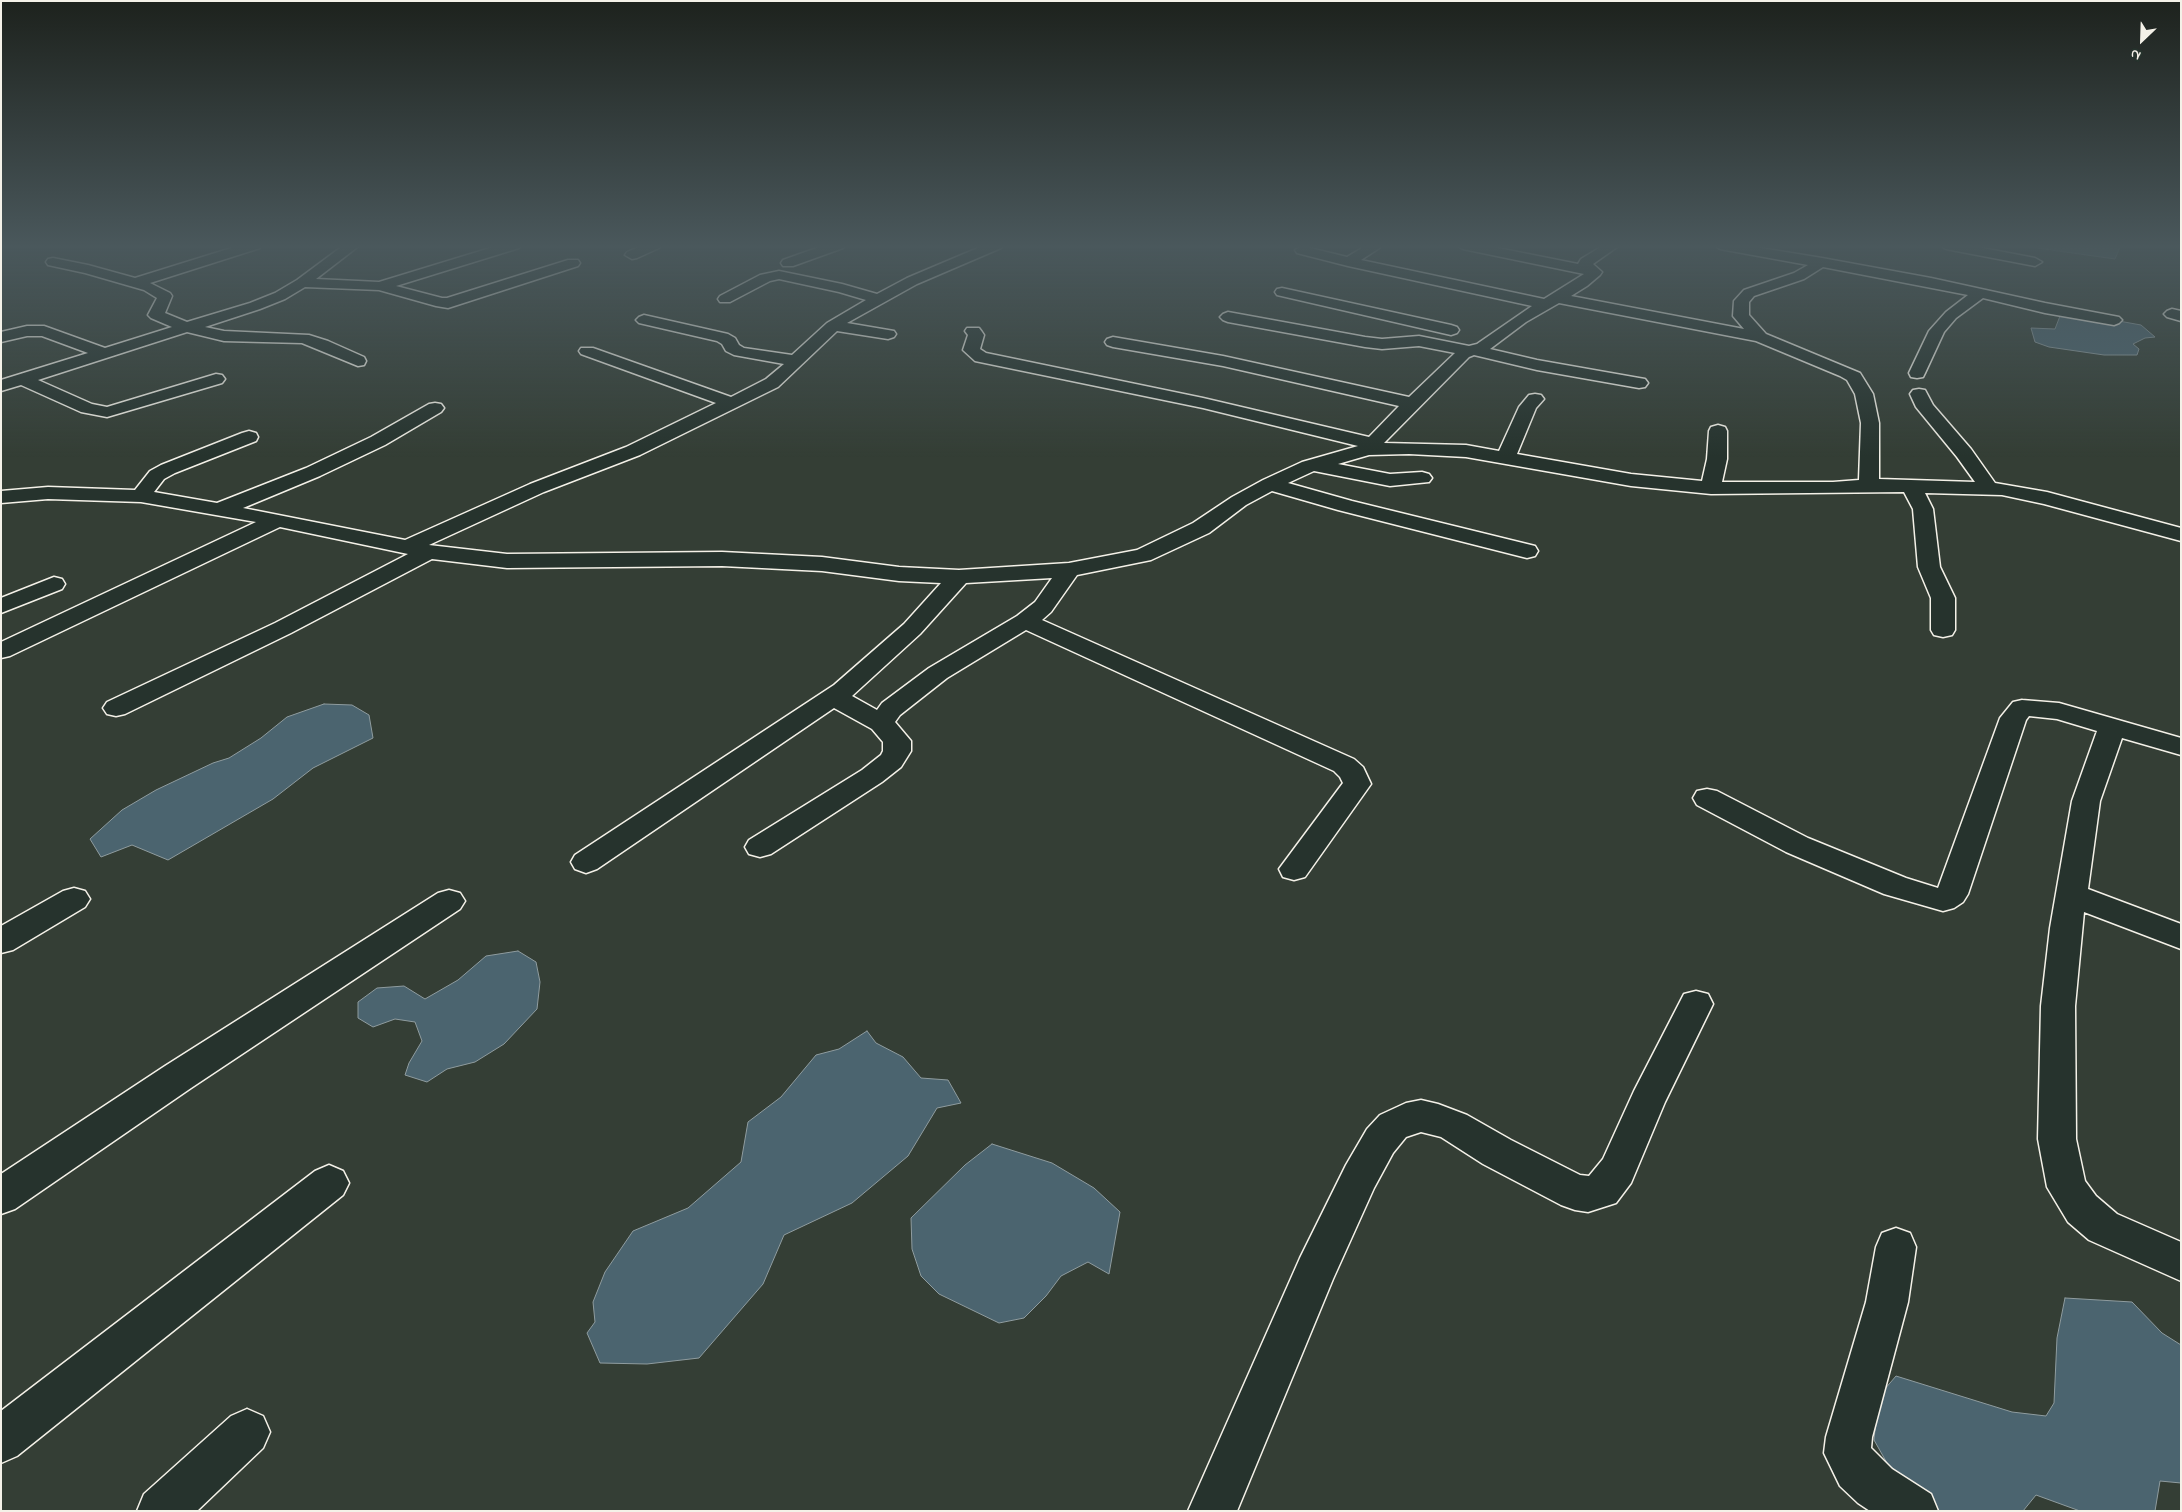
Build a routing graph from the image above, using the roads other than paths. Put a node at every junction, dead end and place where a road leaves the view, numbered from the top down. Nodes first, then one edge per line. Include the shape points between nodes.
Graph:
1 (157, 316) edge
2 (226, 316) edge
3 (850, 316) edge
4 (1369, 316) edge
5 (1529, 316) edge
6 (1636, 316) edge
7 (1741, 316) edge
8 (1951, 316) edge
9 (2092, 316) edge
10 (1228, 317) dead end
11 (644, 320) dead end
12 (2114, 320) dead end
13 (833, 326) junction
14 (188, 328) junction
15 (973, 331) dead end
16 (888, 334) dead end
17 (1, 337) edge
18 (1760, 337) junction
19 (1113, 342) dead end
20 (1471, 343) junction
21 (587, 351) dead end
22 (106, 354) junction
23 (358, 361) dead end
24 (795, 361) junction
25 (1917, 373) dead end
26 (24, 380) junction
27 (216, 380) dead end
28 (1639, 383) dead end
29 (1, 386) edge
30 (1919, 394) dead end
31 (1536, 399) dead end
32 (732, 403) junction
33 (1412, 403) junction
34 (435, 408) dead end
35 (1718, 431) dead end
36 (249, 437) dead end
37 (1371, 446) junction
38 (1506, 458) junction
39 (1313, 465) junction
40 (1422, 478) dead end
41 (1270, 484) junction
42 (1869, 485) junction
43 (1911, 486) junction
44 (1711, 488) junction
45 (1989, 488) junction
46 (141, 496) junction
47 (1, 497) edge
48 (221, 509) junction
49 (278, 520) junction
50 (2181, 535) edge
51 (406, 548) junction
52 (429, 552) junction
53 (1527, 552) dead end
54 (1069, 570) junction
55 (959, 577) junction
56 (54, 584) dead end
57 (1, 606) edge
58 (1025, 621) junction
59 (1943, 630) dead end
60 (1, 651) edge
61 (833, 696) junction
62 (116, 708) dead end
63 (881, 723) junction
64 (2112, 727) junction
65 (2181, 748) edge
66 (1707, 798) dead end
67 (760, 847) dead end
68 (586, 862) dead end
69 (1294, 869) dead end
70 (2072, 895) junction
71 (74, 899) dead end
72 (449, 901) dead end
73 (2181, 937) edge
74 (1, 941) edge
75 (1696, 1004) dead end
76 (328, 1183) dead end
77 (1, 1196) edge
78 (1896, 1246) dead end
79 (2181, 1262) edge
80 (248, 1432) dead end
81 (1, 1440) edge
82 (162, 1511) edge
83 (1212, 1511) edge
84 (1914, 1511) edge

1 - 14 street
2 - 14 street
3 - 13 street
4 - 20 street
5 - 20 street via 1483,347
6 - 18 street
7 - 18 street
8 - 25 street via 1937,331
9 - 12 street
10 - 20 street via 1382,344 1419,341
11 - 24 street via 722,337 740,352
13 - 16 street
13 - 24 street
14 - 22 street
14 - 23 street via 224,336 303,338
15 - 37 street via 976,335 970,350 981,357 1203,403
17 - 22 street via 44,331
18 - 42 street via 1840,368 1854,377 1864,394 1870,423
19 - 33 street via 1223,361
20 - 28 street via 1537,365
20 - 33 street
21 - 32 street
22 - 26 street
24 - 32 street via 772,383
26 - 27 street via 87,408 107,412
26 - 29 street
30 - 45 street
31 - 38 street via 1528,407
32 - 51 street via 633,451 537,488
33 - 37 street
34 - 48 street via 378,441 313,472
35 - 44 street
36 - 46 street via 157,475
37 - 38 street via 1439,449
37 - 39 street
38 - 44 street via 1631,480
39 - 40 street via 1390,480
39 - 41 street
41 - 53 street
41 - 54 street via 1201,528 1143,555
42 - 43 street
42 - 44 street
43 - 45 street
43 - 59 street via 1923,509 1929,567 1944,608
45 - 50 street via 2047,498
46 - 47 street via 48,493
46 - 48 street
48 - 49 street
49 - 51 street
49 - 60 street
51 - 52 street
52 - 55 street via 507,561 748,560
52 - 62 street via 283,628
54 - 55 street
54 - 58 street via 1043,607
55 - 61 street via 912,628
56 - 57 street
58 - 63 street via 938,673 891,710
58 - 69 street via 1344,765 1353,773 1357,784
61 - 63 street
61 - 68 street
63 - 67 street via 897,741 897,751 890,761 872,776
64 - 65 street
64 - 66 street via 2059,712 2022,708 2013,718 1952,894 1943,900 1895,886 1797,845
64 - 70 street via 2086,801
70 - 73 street
70 - 79 street via 2058,1006 2057,1139 2067,1186 2082,1209 2104,1227
71 - 74 street
72 - 77 street
75 - 83 street via 1616,1171 1602,1190 1588,1194 1576,1192 1438,1120 1421,1116 1393,1126 1380,1141 1360,1178 1315,1272
76 - 81 street
78 - 84 street via 1887,1302 1847,1453 1857,1469 1875,1486
80 - 82 street

